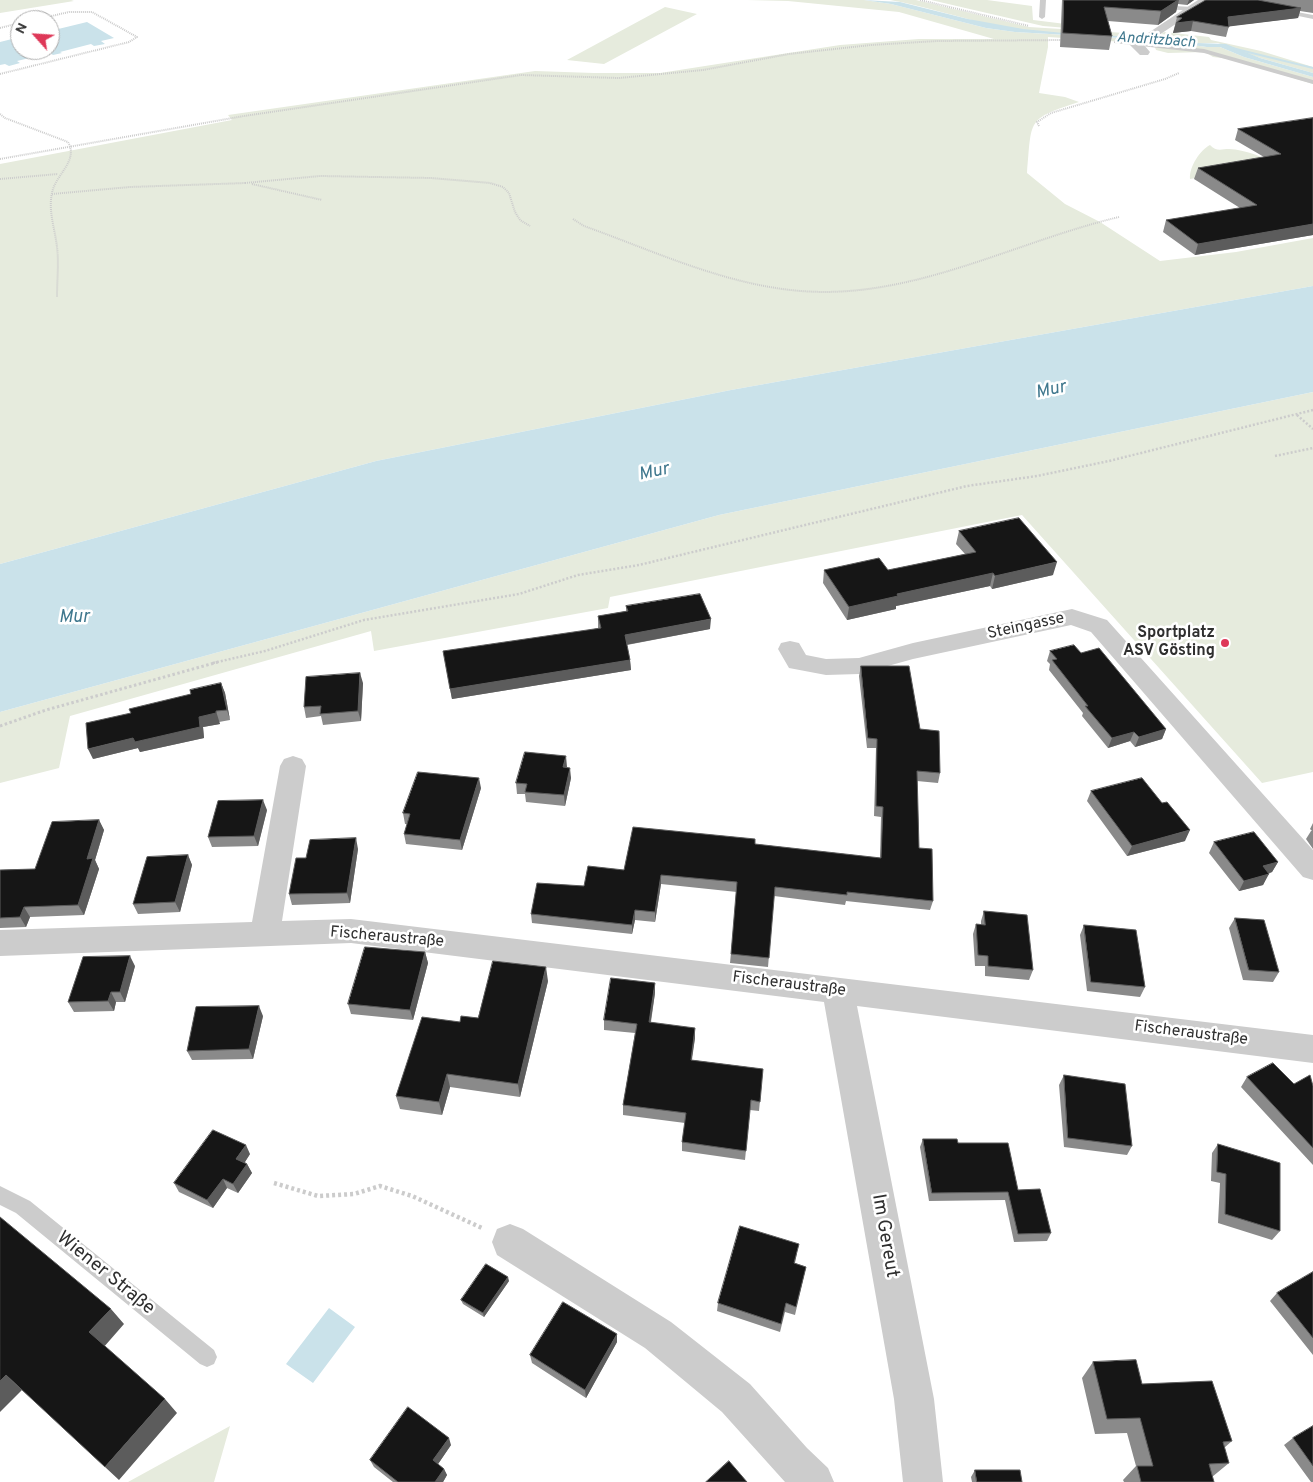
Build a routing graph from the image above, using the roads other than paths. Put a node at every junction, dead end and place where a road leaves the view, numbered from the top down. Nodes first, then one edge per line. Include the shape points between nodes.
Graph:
1 (1043, 0) edge
2 (1206, 0) edge
3 (1155, 7) edge
4 (1192, 9) junction
5 (1275, 10) edge
6 (1313, 16) edge
7 (1042, 17) dead end
8 (1116, 42) road end
9 (1141, 46) junction
10 (1313, 82) edge
11 (790, 650) dead end
12 (292, 766) dead end
13 (1313, 869) edge
14 (265, 934) junction
15 (0, 943) edge
16 (838, 991) junction
17 (1311, 1051) edge
18 (0, 1196) edge
19 (510, 1242) road end
20 (206, 1357) dead end
21 (814, 1482) edge
22 (923, 1482) edge

1 - 7 lane
2 - 4 street
3 - 4 lane
4 - 9 street
5 - 6 lane
8 - 9 lane
9 - 10 lane via 1204,51
11 - 13 street, Steingasse via 798,662 826,667 859,666 913,651 1072,617 1099,626
12 - 14 street
14 - 15 street, Fischeraustraße
14 - 16 street, Fischeraustraße via 351,931
16 - 17 street, Fischeraustraße
16 - 22 street, Im Gereut via 914,1399
18 - 20 lane, Wiener Straße via 23,1206
19 - 21 street via 658,1335 736,1398

